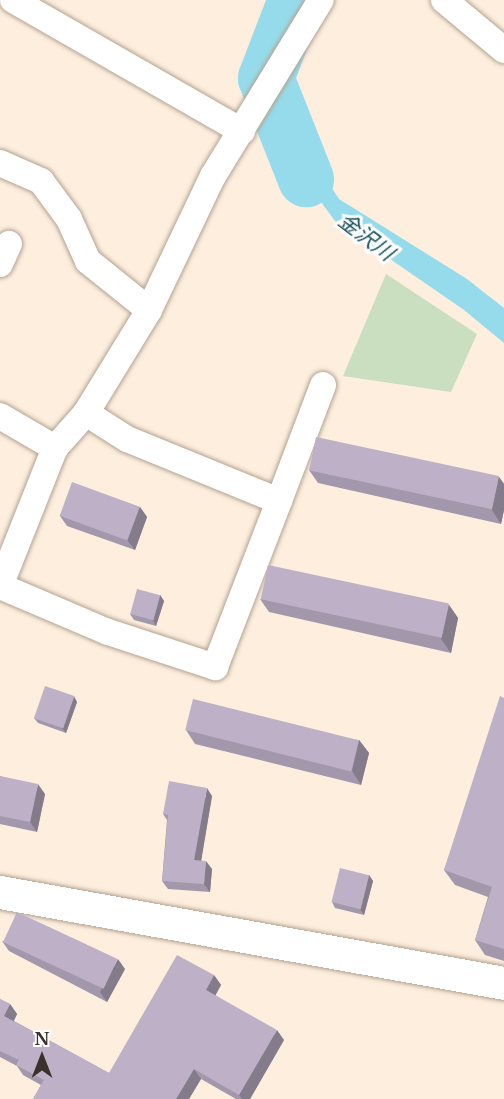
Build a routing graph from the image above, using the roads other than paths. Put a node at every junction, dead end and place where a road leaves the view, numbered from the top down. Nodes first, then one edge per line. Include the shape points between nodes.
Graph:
1 (13, 0) edge
2 (321, 0) edge
3 (444, 0) edge
4 (504, 50) edge
5 (242, 131) junction
6 (0, 163) edge
7 (149, 310) junction
8 (323, 385) dead end
9 (87, 413) junction
10 (0, 416) edge
11 (55, 448) junction
12 (279, 501) junction
13 (0, 586) edge
14 (0, 892) edge
15 (504, 983) edge

1 - 5 street
2 - 5 street
3 - 4 street
5 - 7 street via 213,176
6 - 7 street via 41,182 69,219 88,261
7 - 9 street
8 - 12 street
9 - 11 street
9 - 12 street via 137,443
10 - 11 street
11 - 13 street
12 - 13 street via 215,667 108,632
14 - 15 street

